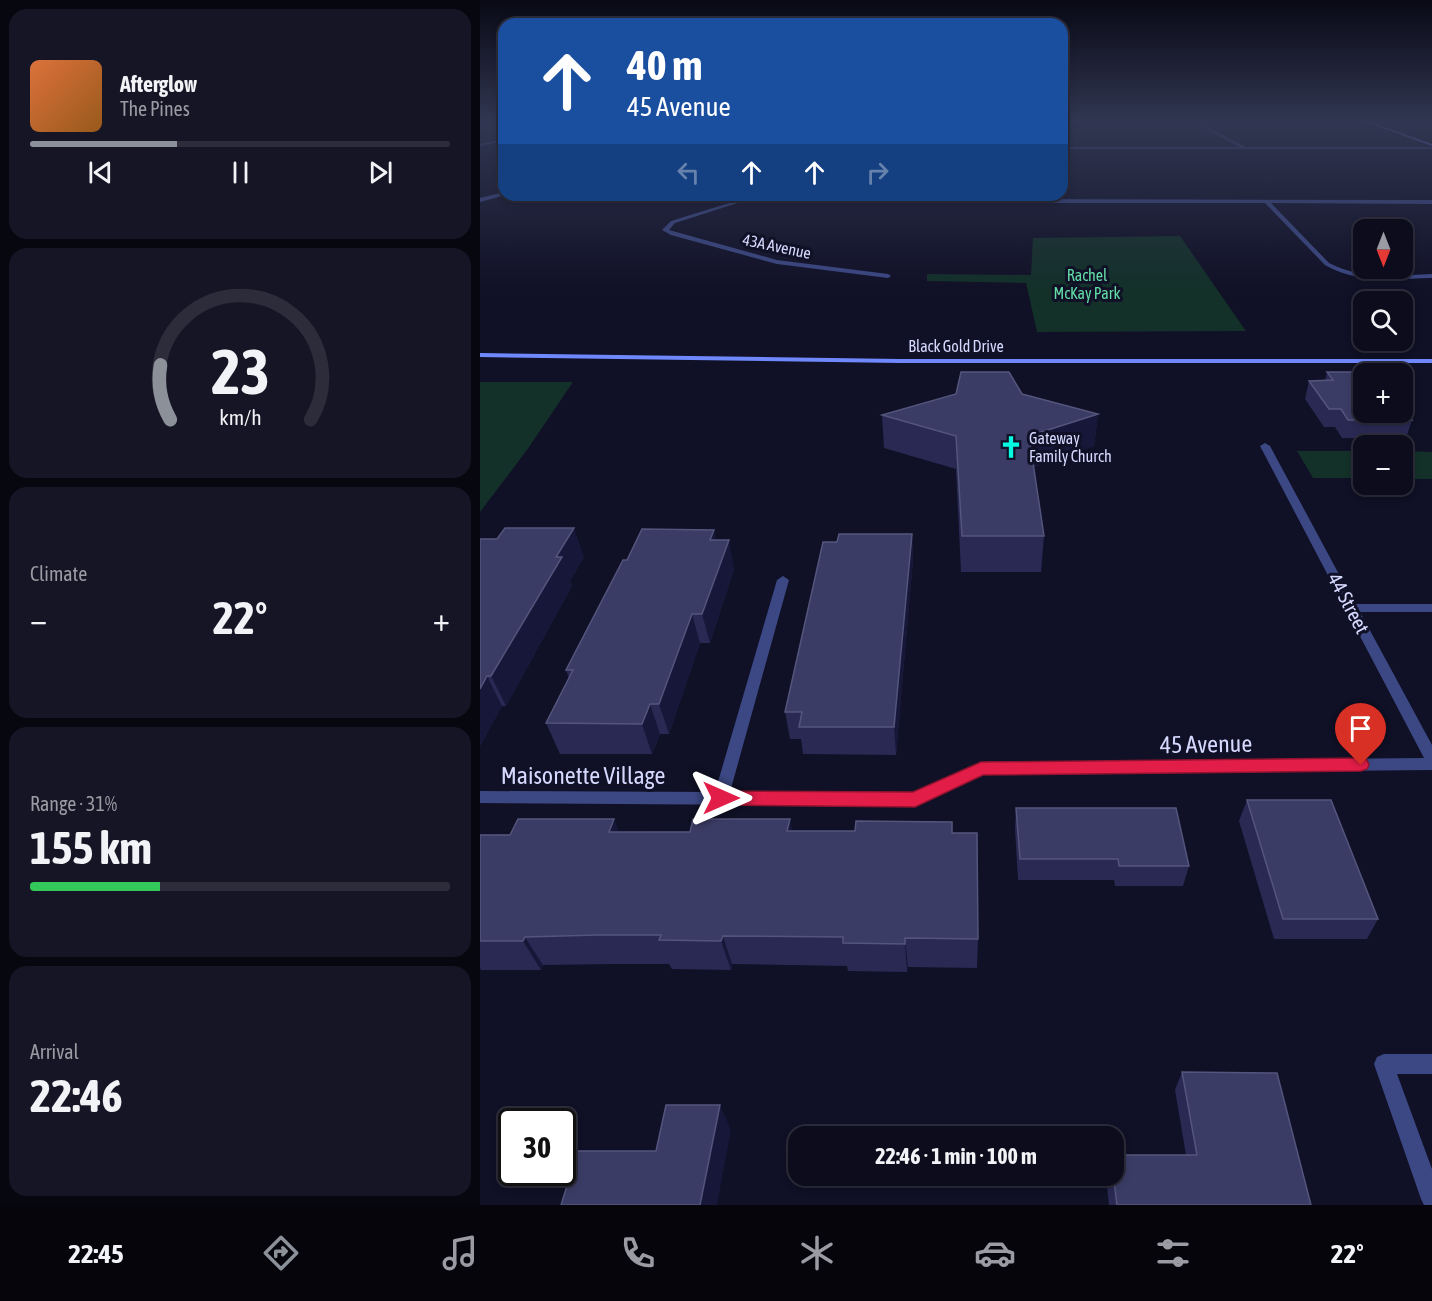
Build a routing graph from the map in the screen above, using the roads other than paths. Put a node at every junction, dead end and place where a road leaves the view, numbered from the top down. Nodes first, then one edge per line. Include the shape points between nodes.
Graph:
1 (498, 196) edge
2 (1068, 198) edge
3 (480, 200) edge
4 (741, 201) edge
5 (1267, 201) junction
6 (1432, 202) edge
7 (888, 276) dead end
8 (1432, 276) edge
9 (480, 356) edge
10 (1432, 361) edge
11 (1265, 446) dead end
12 (783, 580) dead end
13 (1352, 608) junction
14 (1432, 608) edge
15 (1432, 759) edge
16 (1432, 764) edge
17 (981, 768) joint
18 (480, 798) edge
19 (721, 798) junction
20 (1432, 1064) edge
21 (1432, 1199) edge

1 - 3 street
2 - 5 street
4 - 7 street, 43A Avenue via 665,227 673,234 777,262
5 - 6 street
5 - 8 street via 1327,264 1346,273
9 - 10 main road, Black Gold Drive
11 - 13 street, 44 Street
12 - 19 street
13 - 14 street
13 - 15 street, 44 Street
16 - 17 street, 45 Avenue
17 - 19 street, Maisonette Village via 915,800
18 - 19 street, Maisonette Village
20 - 21 street via 1384,1064

